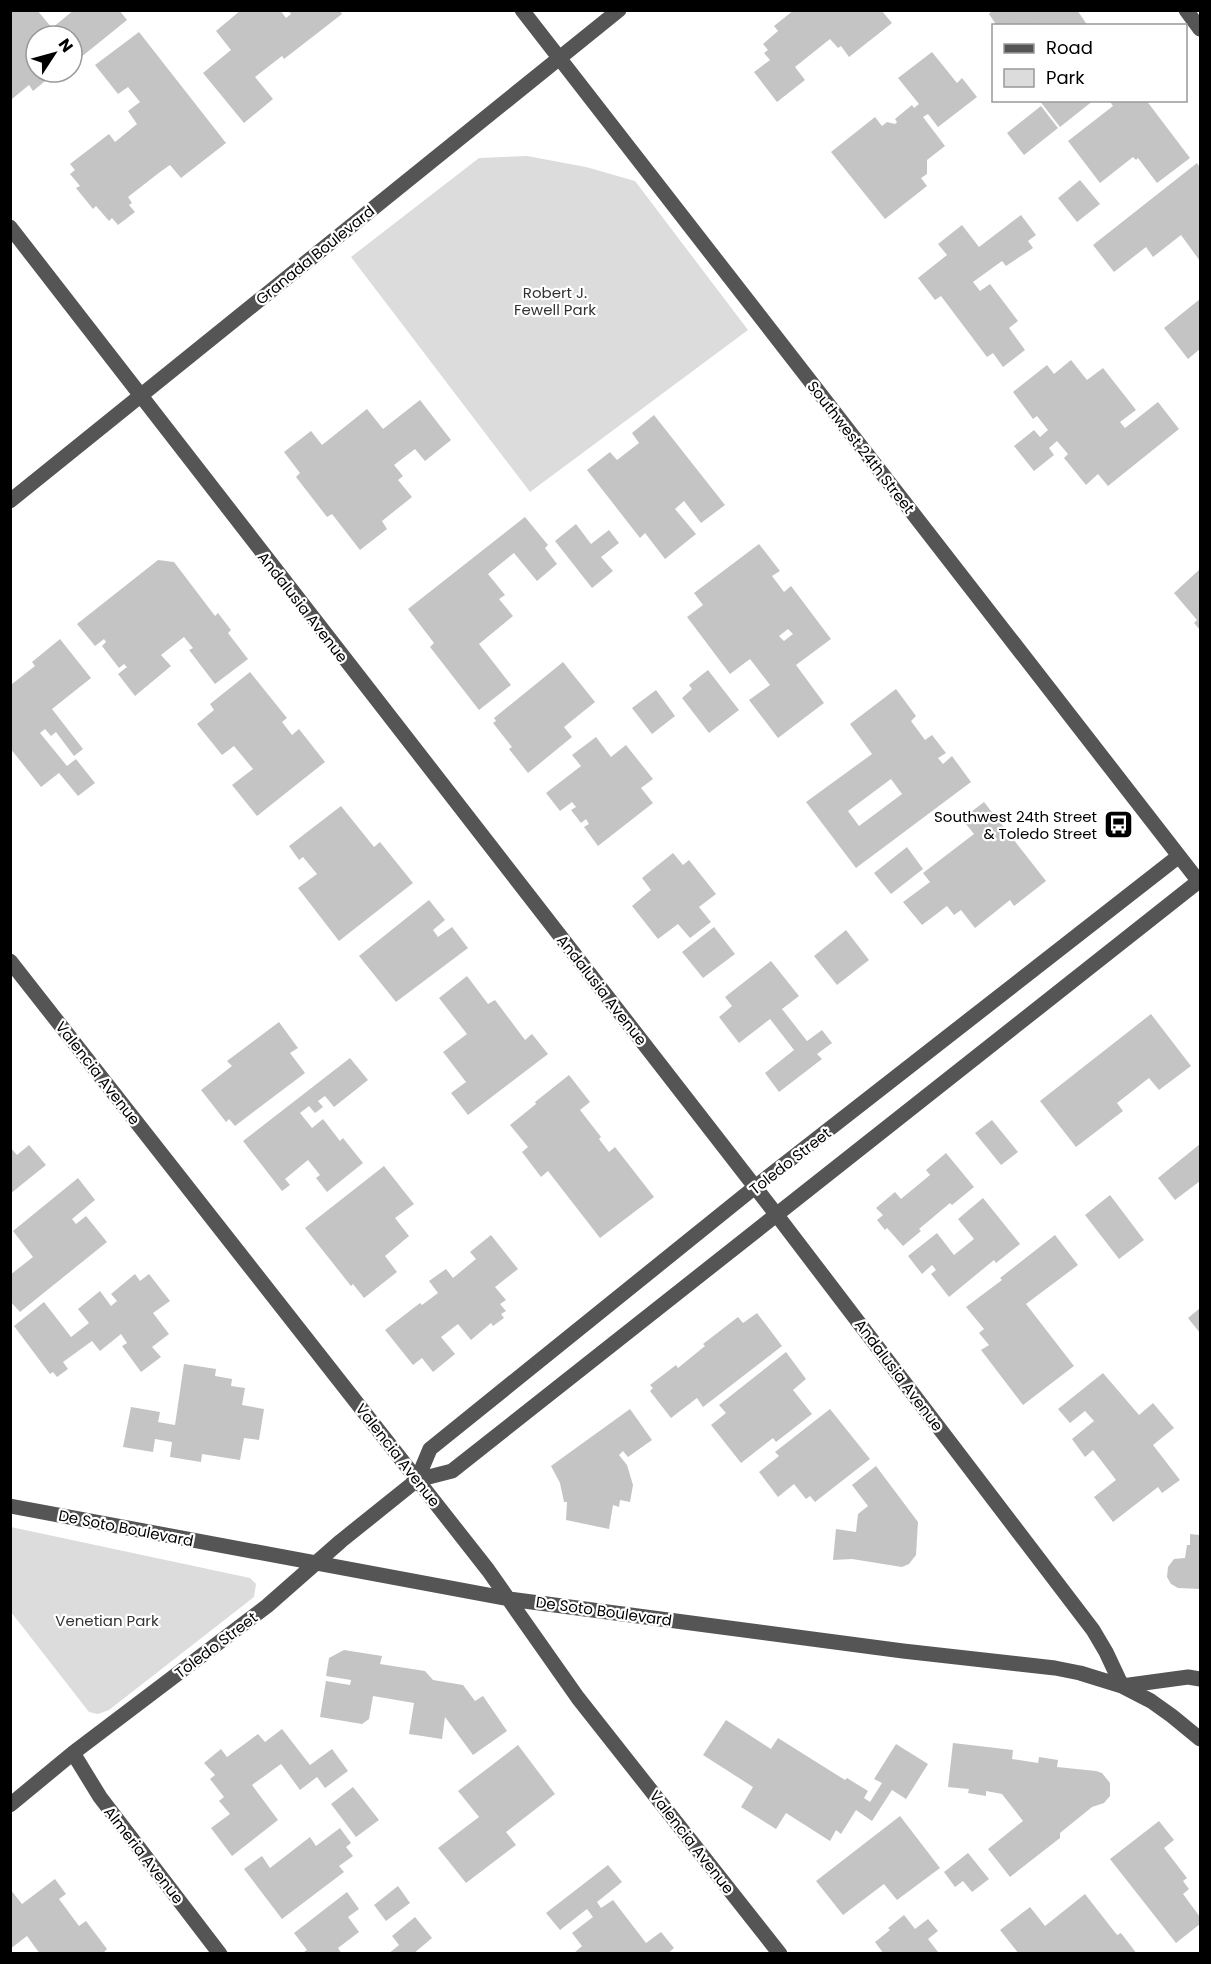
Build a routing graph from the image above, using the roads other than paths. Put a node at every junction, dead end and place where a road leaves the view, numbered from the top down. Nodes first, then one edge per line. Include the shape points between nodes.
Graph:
1 (522, 10) edge
2 (619, 10) edge
3 (1186, 10) edge
4 (1200, 30) edge
5 (559, 58) junction
6 (10, 227) edge
7 (141, 396) junction
8 (10, 501) edge
9 (1179, 856) junction
10 (1198, 875) edge
11 (10, 961) edge
12 (755, 1188) junction
13 (776, 1214) junction
14 (417, 1480) junction
15 (10, 1506) edge
16 (315, 1564) junction
17 (509, 1599) junction
18 (1200, 1679) edge
19 (1122, 1686) junction
20 (1200, 1739) edge
21 (73, 1753) junction
22 (10, 1805) edge
23 (220, 1953) edge
24 (780, 1953) edge

1 - 5 street, Southwest 24th Street
2 - 5 street, Granada Boulevard
3 - 4 street
5 - 7 street, Granada Boulevard
5 - 9 street, Southwest 24th Street
6 - 7 street, Andalusia Avenue
7 - 8 street, Granada Boulevard
7 - 12 street, Andalusia Avenue
9 - 10 street, Southwest 24th Street
9 - 12 street, Toledo Street
10 - 13 street, Toledo Street
11 - 14 street, Valencia Avenue
12 - 13 street, Andalusia Avenue
12 - 14 street, Toledo Street via 430,1449
13 - 14 street, Toledo Street via 452,1471
13 - 19 street, Andalusia Avenue via 1093,1630
14 - 16 street, Toledo Street
14 - 17 street, Valencia Avenue
15 - 16 street, De Soto Boulevard
16 - 17 street, De Soto Boulevard
16 - 21 street, Toledo Street via 267,1606
17 - 19 street, De Soto Boulevard via 1055,1668
17 - 24 street, Valencia Avenue via 578,1698
18 - 19 street, De Soto Boulevard via 1188,1677
19 - 20 street via 1165,1711
21 - 22 street, Toledo Street
21 - 23 street, Almeria Avenue via 100,1797

